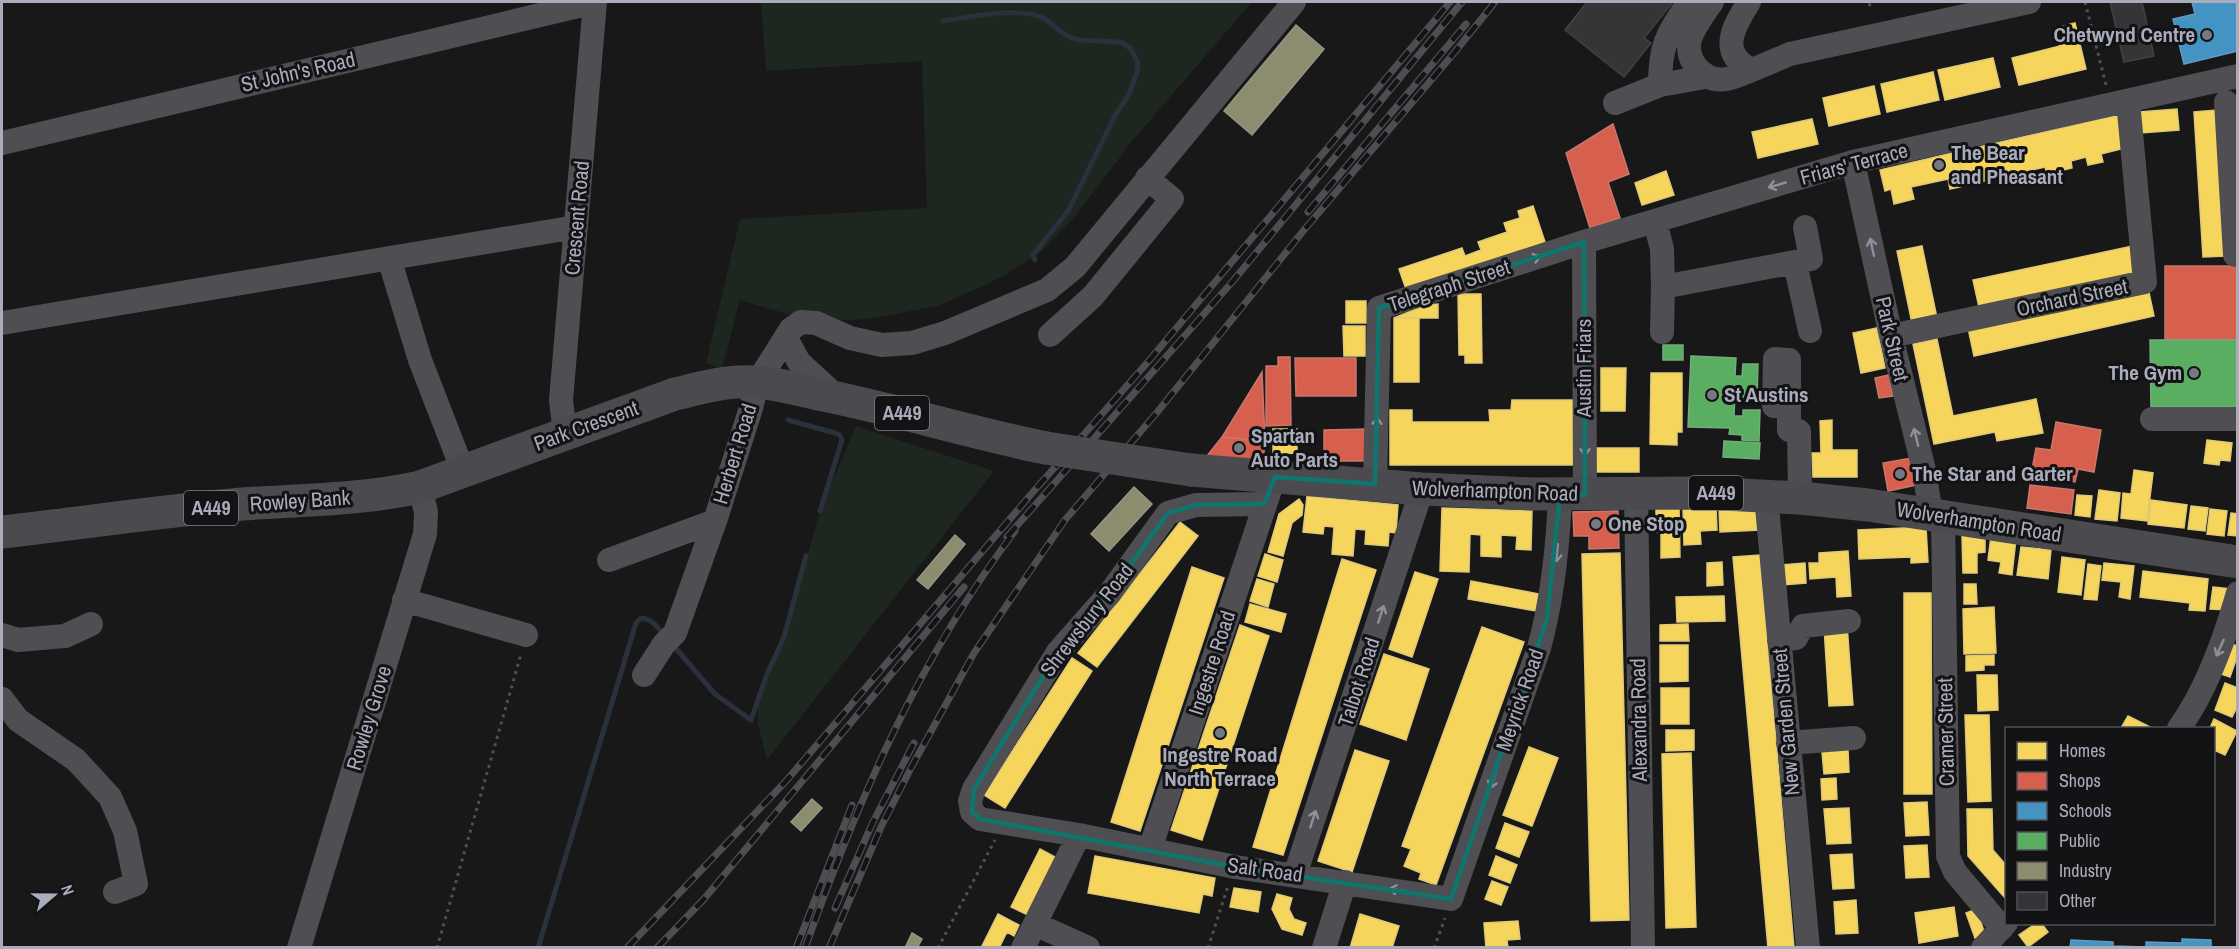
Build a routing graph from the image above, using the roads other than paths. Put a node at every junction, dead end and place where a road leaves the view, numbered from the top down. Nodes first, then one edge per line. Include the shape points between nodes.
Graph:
1 (595, 2) edge
2 (1294, 2) edge
3 (1689, 2) edge
4 (1712, 2) edge
5 (1749, 2) edge
6 (2029, 2) edge
7 (1752, 70) junction
8 (2238, 76) edge
9 (1706, 77) junction
10 (1660, 85) junction
11 (2165, 92) junction
12 (1615, 102) dead end
13 (2119, 102) junction
14 (2232, 102) edge
15 (2, 144) edge
16 (1853, 162) junction
17 (1147, 178) junction
18 (1656, 221) junction
19 (576, 227) junction
20 (1805, 227) dead end
21 (1584, 242) junction
22 (2235, 255) dead end
23 (389, 258) junction
24 (1795, 263) junction
25 (1664, 287) junction
26 (2, 323) edge
27 (1810, 331) dead end
28 (1662, 332) dead end
29 (1050, 335) dead end
30 (1891, 336) junction
31 (786, 338) junction
32 (757, 383) junction
33 (837, 397) junction
34 (1788, 406) dead end
35 (2152, 419) dead end
36 (2238, 419) edge
37 (565, 434) junction
38 (462, 471) junction
39 (1376, 484) junction
40 (420, 487) junction
41 (1422, 489) junction
42 (1270, 491) junction
43 (1636, 493) junction
44 (1573, 495) junction
45 (1766, 496) junction
46 (1800, 498) junction
47 (1937, 516) junction
48 (715, 520) junction
49 (2, 532) edge
50 (609, 560) dead end
51 (2238, 562) edge
52 (2238, 592) edge
53 (404, 600) junction
54 (1849, 621) dead end
55 (91, 624) dead end
56 (2, 635) edge
57 (526, 635) road end
58 (1779, 640) junction
59 (644, 675) dead end
60 (2, 699) edge
61 (2180, 727) edge
62 (1854, 738) dead end
63 (1788, 742) junction
64 (1079, 835) junction
65 (1150, 849) junction
66 (1295, 875) junction
67 (1345, 882) junction
68 (115, 892) dead end
69 (1451, 899) joint
70 (1035, 924) junction
71 (1995, 937) edge
72 (299, 948) edge
73 (1023, 948) edge
74 (1088, 948) edge
75 (1324, 948) edge
76 (1643, 948) edge
77 (1808, 948) edge

1 - 15 street, St John's Road
1 - 19 street, Crescent Road
2 - 17 street
3 - 10 street via 1667,34
4 - 9 street via 1688,45 1692,62
5 - 7 street via 1733,28 1730,44 1740,64
6 - 7 street via 1790,54
7 - 9 street via 1724,81
8 - 11 street, Friars' Terrace
9 - 10 street
10 - 12 street
11 - 13 street, Friars' Terrace
11 - 14 street
13 - 16 street, Friars' Terrace
13 - 30 street, Orchard Street via 2145,282
14 - 22 street
16 -> 18 street, Friars' Terrace
30 -> 16 street, Park Street
17 - 29 street via 1172,199 1094,296
17 - 31 street via 1075,267 1047,290 912,343 882,345 850,338 816,323 801,322 790,329
18 - 21 street, Friars' Terrace
18 - 25 street
19 - 23 street
19 - 37 street, Crescent Road via 561,400
20 - 24 street via 1811,260
39 -> 21 street, Telegraph Street via 1379,308
21 -> 44 street, Austin Friars
23 - 26 street
23 - 38 street via 420,360
24 - 25 street
24 - 27 street
25 - 28 street
47 -> 30 street, Park Street
31 - 32 street, Herbert Road
31 - 33 street via 798,362
32 - 33 highway, Wolverhampton Road / A449
32 - 37 highway, Park Crescent / A449 via 715,384 675,394
32 - 48 street, Herbert Road
33 - 42 highway, Wolverhampton Road / A449, bridge via 980,435 1191,470
34 - 46 street via 1789,430 1799,431
35 - 36 street
37 - 38 highway, Park Crescent / A449
38 - 40 highway, Park Crescent / A449
39 - 41 highway, Wolverhampton Road / A449
39 - 42 highway, Wolverhampton Road / A449
40 - 49 highway, Rowley Bank / A449 via 373,496 242,505
40 - 53 street, Rowley Grove via 426,522
41 - 44 highway, Wolverhampton Road / A449
66 -> 41 street, Talbot Road
42 - 64 street, Shrewsbury Road via 1168,513 1110,593 1058,652 974,789 972,812 980,819
42 - 65 street, Ingestre Road
43 - 44 highway, Wolverhampton Road / A449
43 - 45 highway, Wolverhampton Road / A449
43 - 76 street, Alexandra Road
44 -> 69 street, Meyrick Road via 1539,648
45 - 46 highway, Wolverhampton Road / A449
45 - 58 street, New Garden Street
46 - 47 highway, Wolverhampton Road / A449
47 - 51 highway, Wolverhampton Road / A449
47 - 71 street, Cramer Street via 1948,856
48 - 50 street, Herbert Road
48 - 59 street via 669,639
52 -> 61 street via 2227,633
53 - 57 street
53 - 72 street, Rowley Grove
54 - 58 street via 1803,626 1796,638
55 - 56 street via 65,636 18,640
58 - 63 street, New Garden Street
60 - 68 street via 18,720 76,760 110,797 125,831 136,884
62 - 63 street
63 - 77 street, New Garden Street
64 - 65 street, Salt Road
64 - 70 street
65 - 66 street, Salt Road
66 - 67 street, Salt Road
69 -> 67 street, Salt Road
67 - 75 street
70 - 73 street
70 - 74 street

